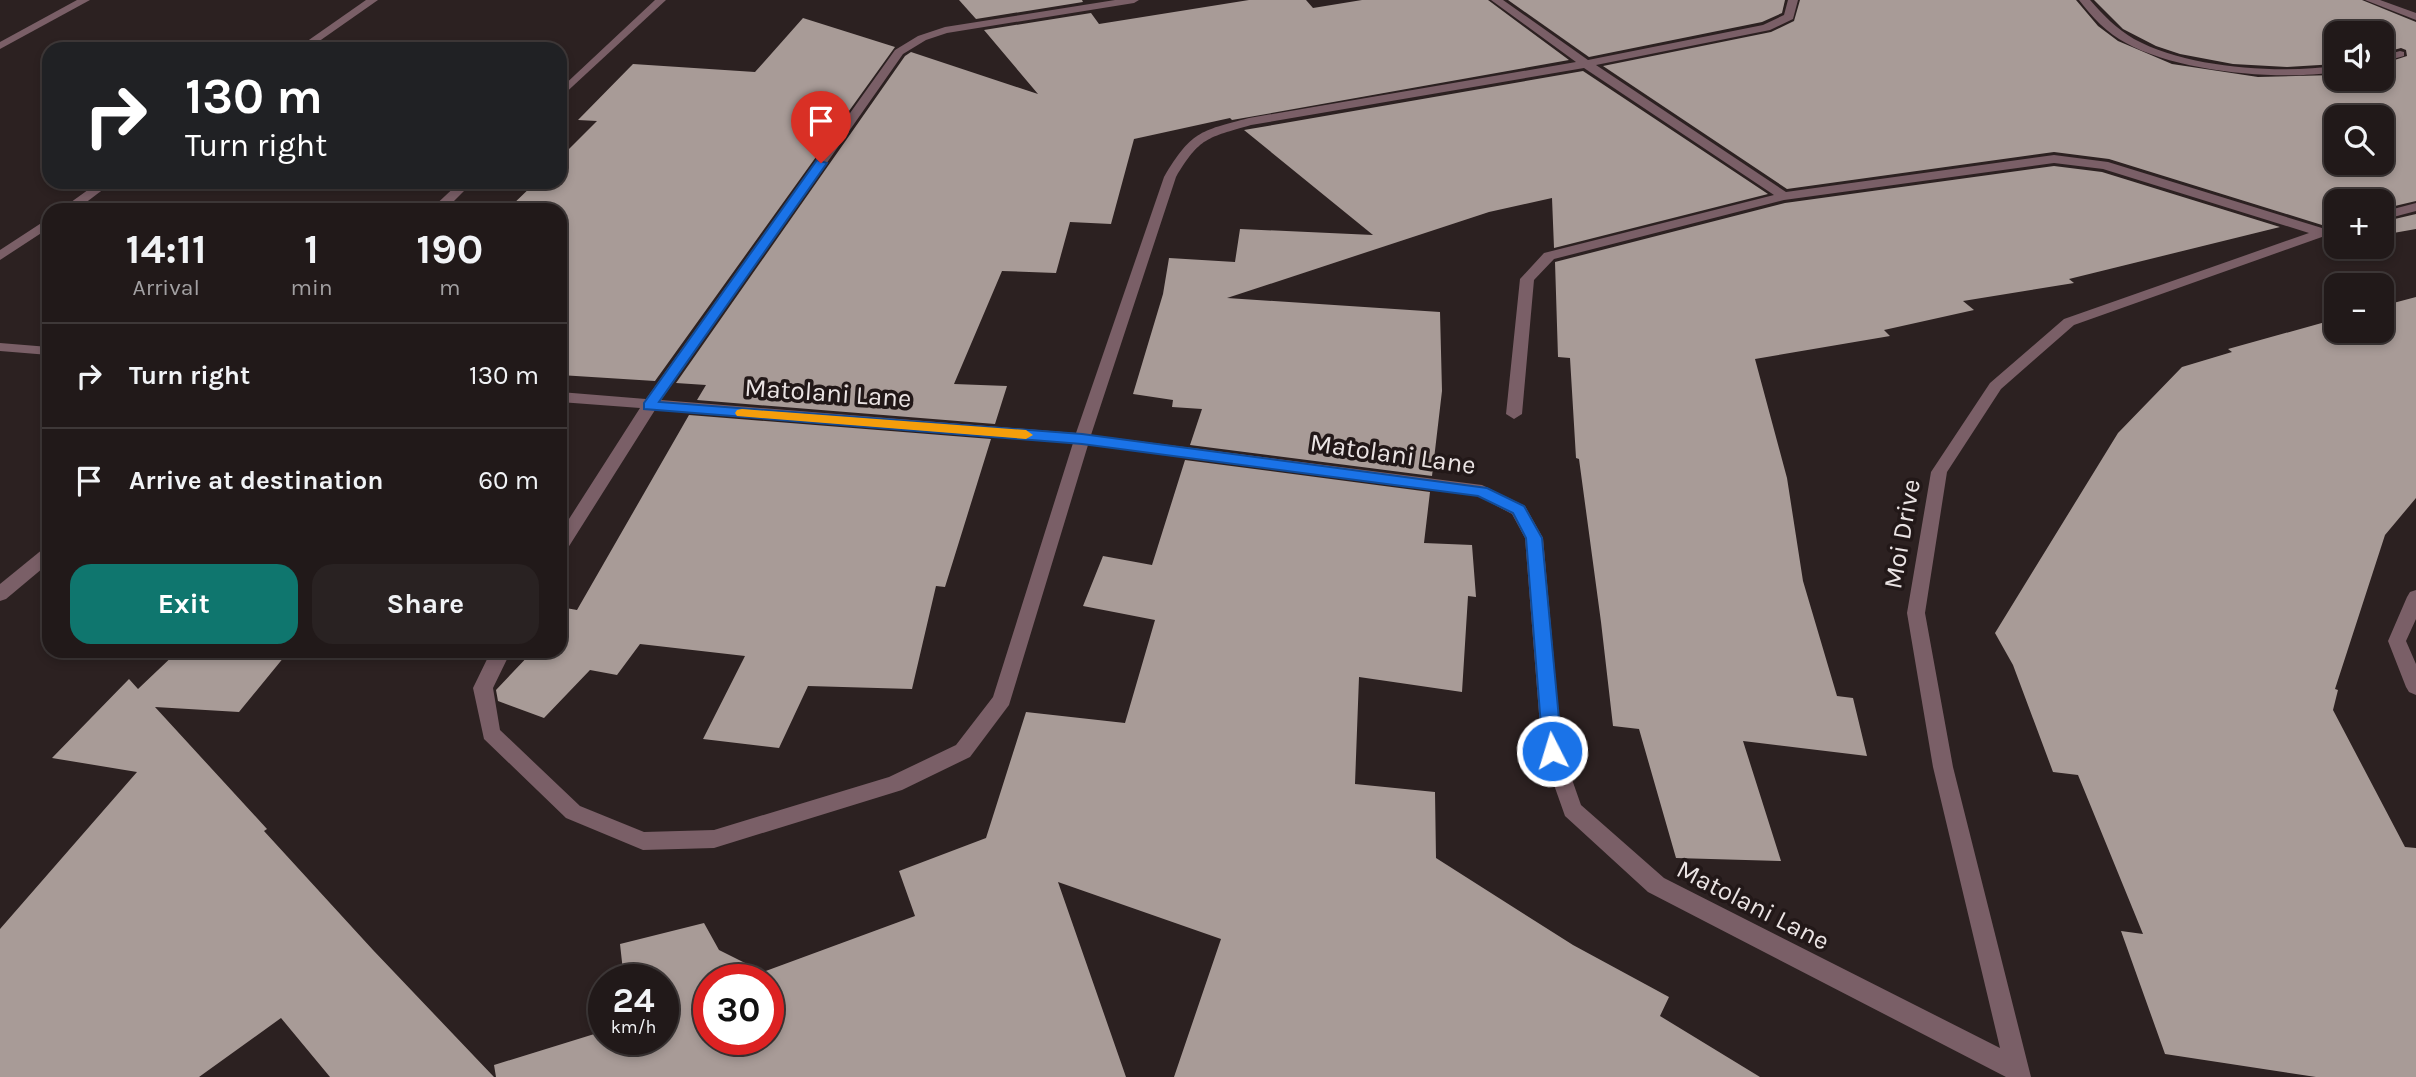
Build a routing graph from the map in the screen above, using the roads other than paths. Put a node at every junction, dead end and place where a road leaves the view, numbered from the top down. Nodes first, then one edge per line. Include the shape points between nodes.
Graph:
1 (85, 0) edge
2 (373, 0) edge
3 (661, 0) edge
4 (1134, 0) edge
5 (1496, 0) edge
6 (1793, 0) edge
7 (2084, 0) edge
8 (2370, 0) edge
9 (2416, 17) edge
10 (311, 42) edge
11 (0, 46) edge
12 (2400, 54) dead end
13 (2394, 56) edge
14 (1586, 64) junction
15 (2324, 70) edge
16 (567, 88) edge
17 (97, 189) edge
18 (460, 189) edge
19 (1784, 196) junction
20 (77, 203) edge
21 (444, 203) edge
22 (2416, 207) edge
23 (2394, 213) edge
24 (42, 227) edge
25 (2324, 229) edge
26 (2324, 231) edge
27 (0, 256) edge
28 (0, 347) edge
29 (42, 350) edge
30 (567, 398) edge
31 (649, 406) junction
32 (1514, 414) dead end
33 (1082, 439) junction
34 (567, 536) edge
35 (42, 558) edge
36 (0, 594) edge
37 (2416, 597) edge
38 (498, 658) edge
39 (2416, 687) edge
40 (2017, 1073) edge

1 - 11 street
2 - 10 street
3 - 16 street
4 - 31 street via 945,30 900,52
5 - 14 street
6 - 14 street via 1789,17 1766,28
7 - 15 street via 2108,27 2138,45 2192,61 2281,72
8 - 9 street
12 - 13 street
14 - 19 street
14 - 33 street via 1249,122 1208,134 1188,147 1170,177
17 - 20 street
18 - 21 street
19 - 25 street via 2054,159 2104,165
19 - 32 street via 1549,256 1527,279
22 - 23 street
24 - 27 street
26 - 40 street, Moi Drive via 2069,322 1995,386 1939,472 1916,613 1944,767
28 - 29 street
30 - 31 street, Matolani Lane
31 - 33 street, Matolani Lane
31 - 34 street
33 - 38 street via 1002,700 963,751 895,784 714,839 643,841 573,812 491,733 483,688
33 - 40 street, Matolani Lane via 1482,491 1519,510 1534,538 1552,751 1572,810 1656,886
35 - 36 street
37 - 39 street via 2398,640

